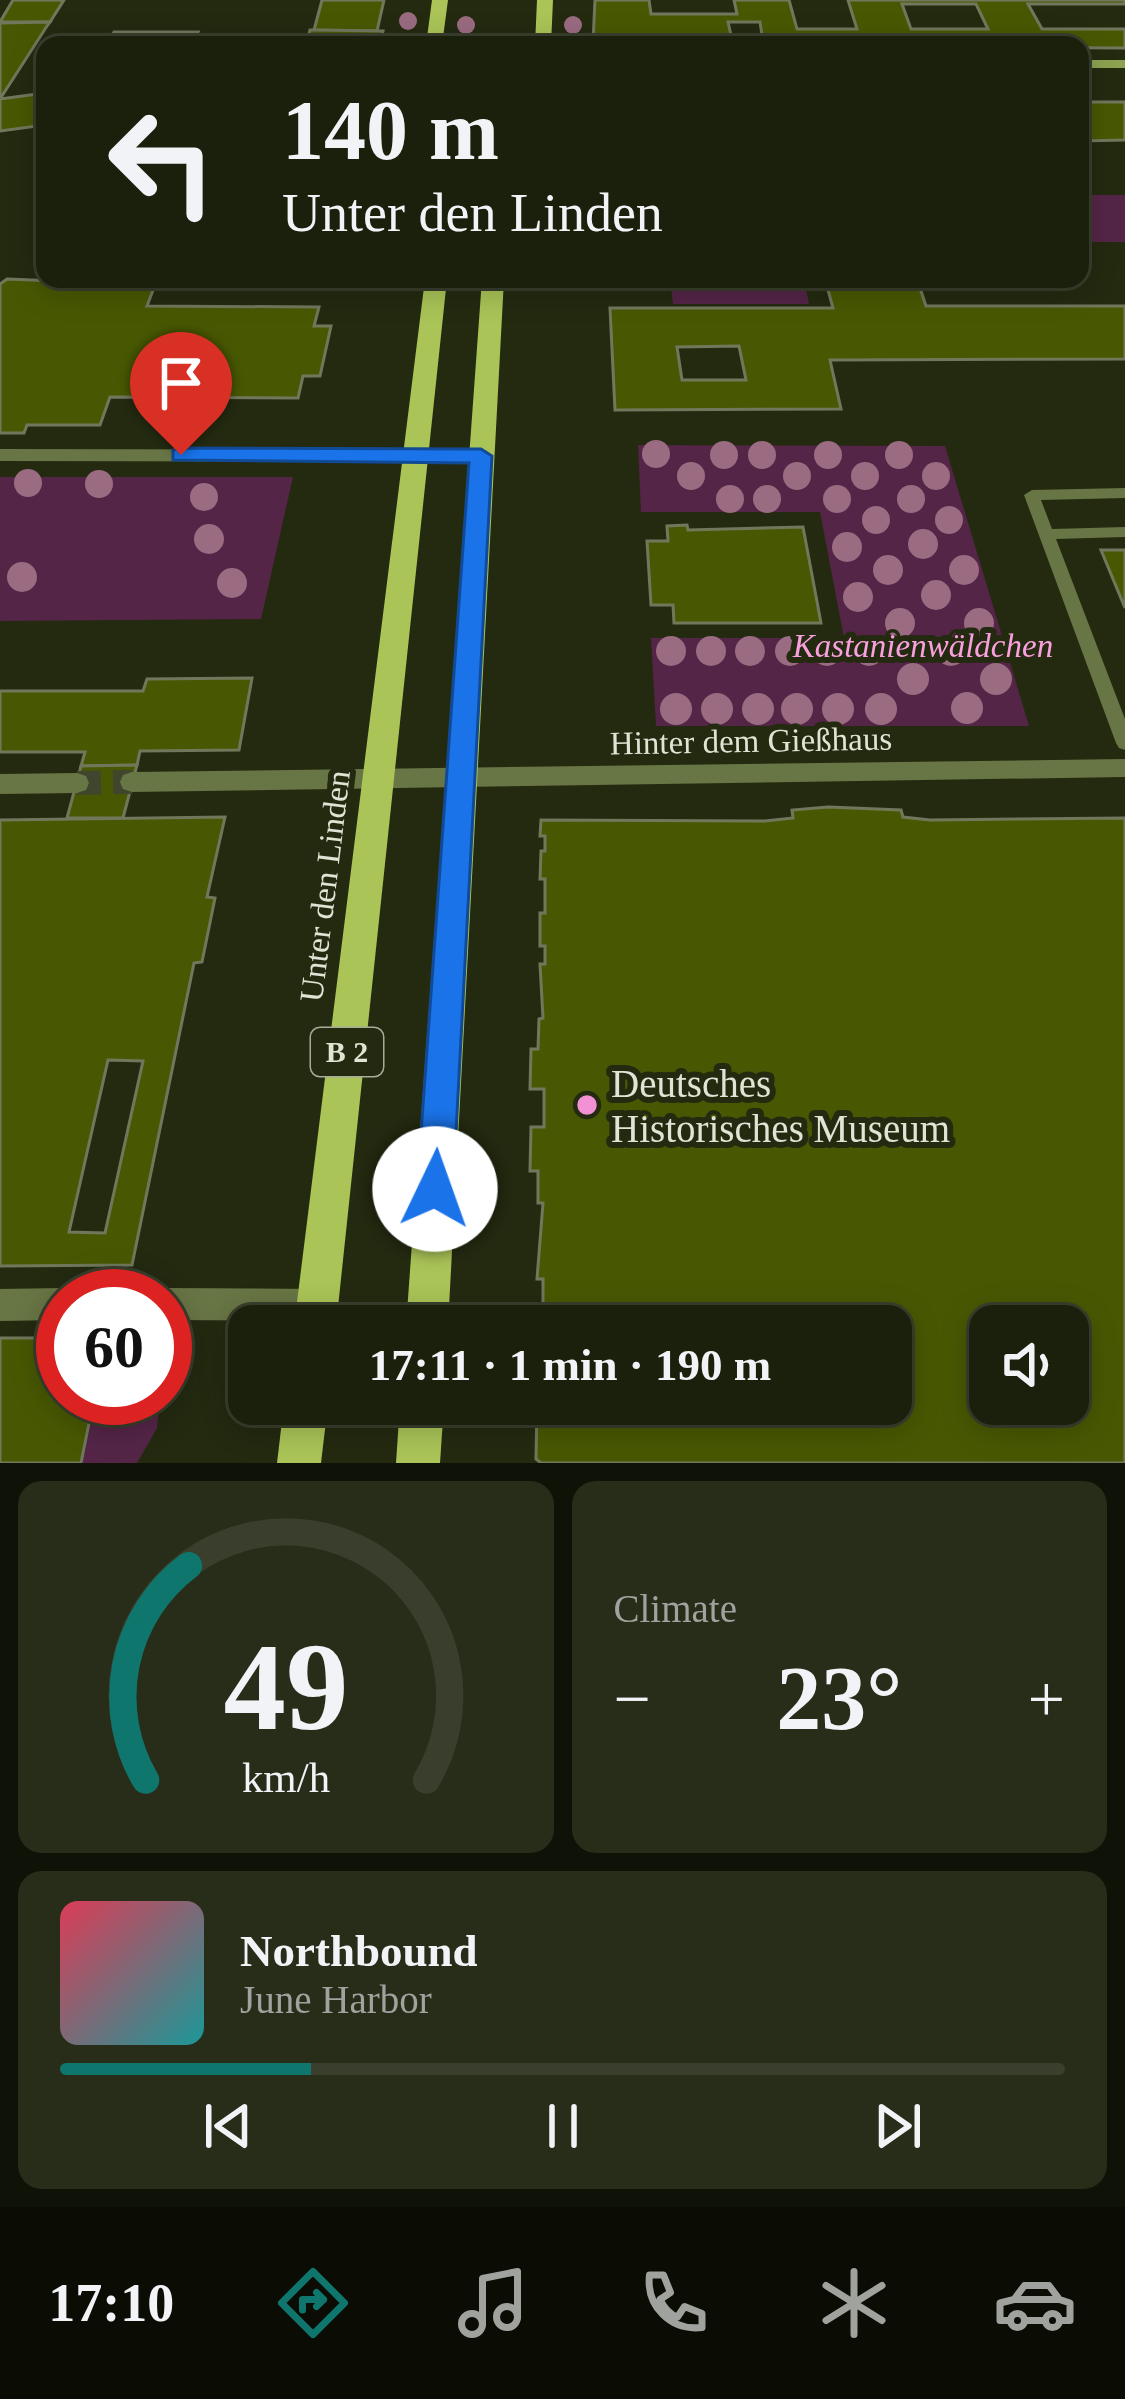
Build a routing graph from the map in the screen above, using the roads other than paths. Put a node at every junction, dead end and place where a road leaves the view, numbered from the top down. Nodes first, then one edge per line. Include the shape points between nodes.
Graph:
1 (440, 0) edge
2 (545, 0) edge
3 (435, 36) edge
4 (543, 36) edge
5 (1089, 64) edge
6 (1125, 64) edge
7 (435, 288) edge
8 (492, 288) edge
9 (0, 455) edge
10 (416, 456) junction
11 (481, 456) junction
12 (1125, 493) edge
13 (1125, 532) edge
14 (1047, 534) junction
15 (1125, 743) edge
16 (1125, 768) edge
17 (460, 777) junction
18 (362, 779) junction
19 (132, 782) tunnel mouth
20 (76, 783) tunnel mouth
21 (0, 784) edge
22 (0, 1304) edge
23 (36, 1304) edge
24 (317, 1305) edge
25 (428, 1305) edge
26 (192, 1306) edge
27 (228, 1309) edge
28 (304, 1425) edge
29 (421, 1425) edge
30 (299, 1463) edge
31 (418, 1463) edge

1 - 3 main road
2 - 4 main road
5 - 6 street
7 - 10 main road, Unter den Linden / B 2
8 - 11 main road
9 - 10 street
10 - 11 street
10 - 18 main road, Unter den Linden / B 2
11 - 17 main road
12 - 14 lane via 1032,494
13 - 14 lane
14 - 15 lane
16 - 17 street, Hinter dem Gießhaus
17 - 18 street, Hinter dem Gießhaus
17 - 25 main road
18 - 19 street, Hinter dem Gießhaus
18 - 24 main road, Unter den Linden / B 2
20 - 21 street
22 - 23 street
26 - 27 street
28 - 30 main road
29 - 31 main road

